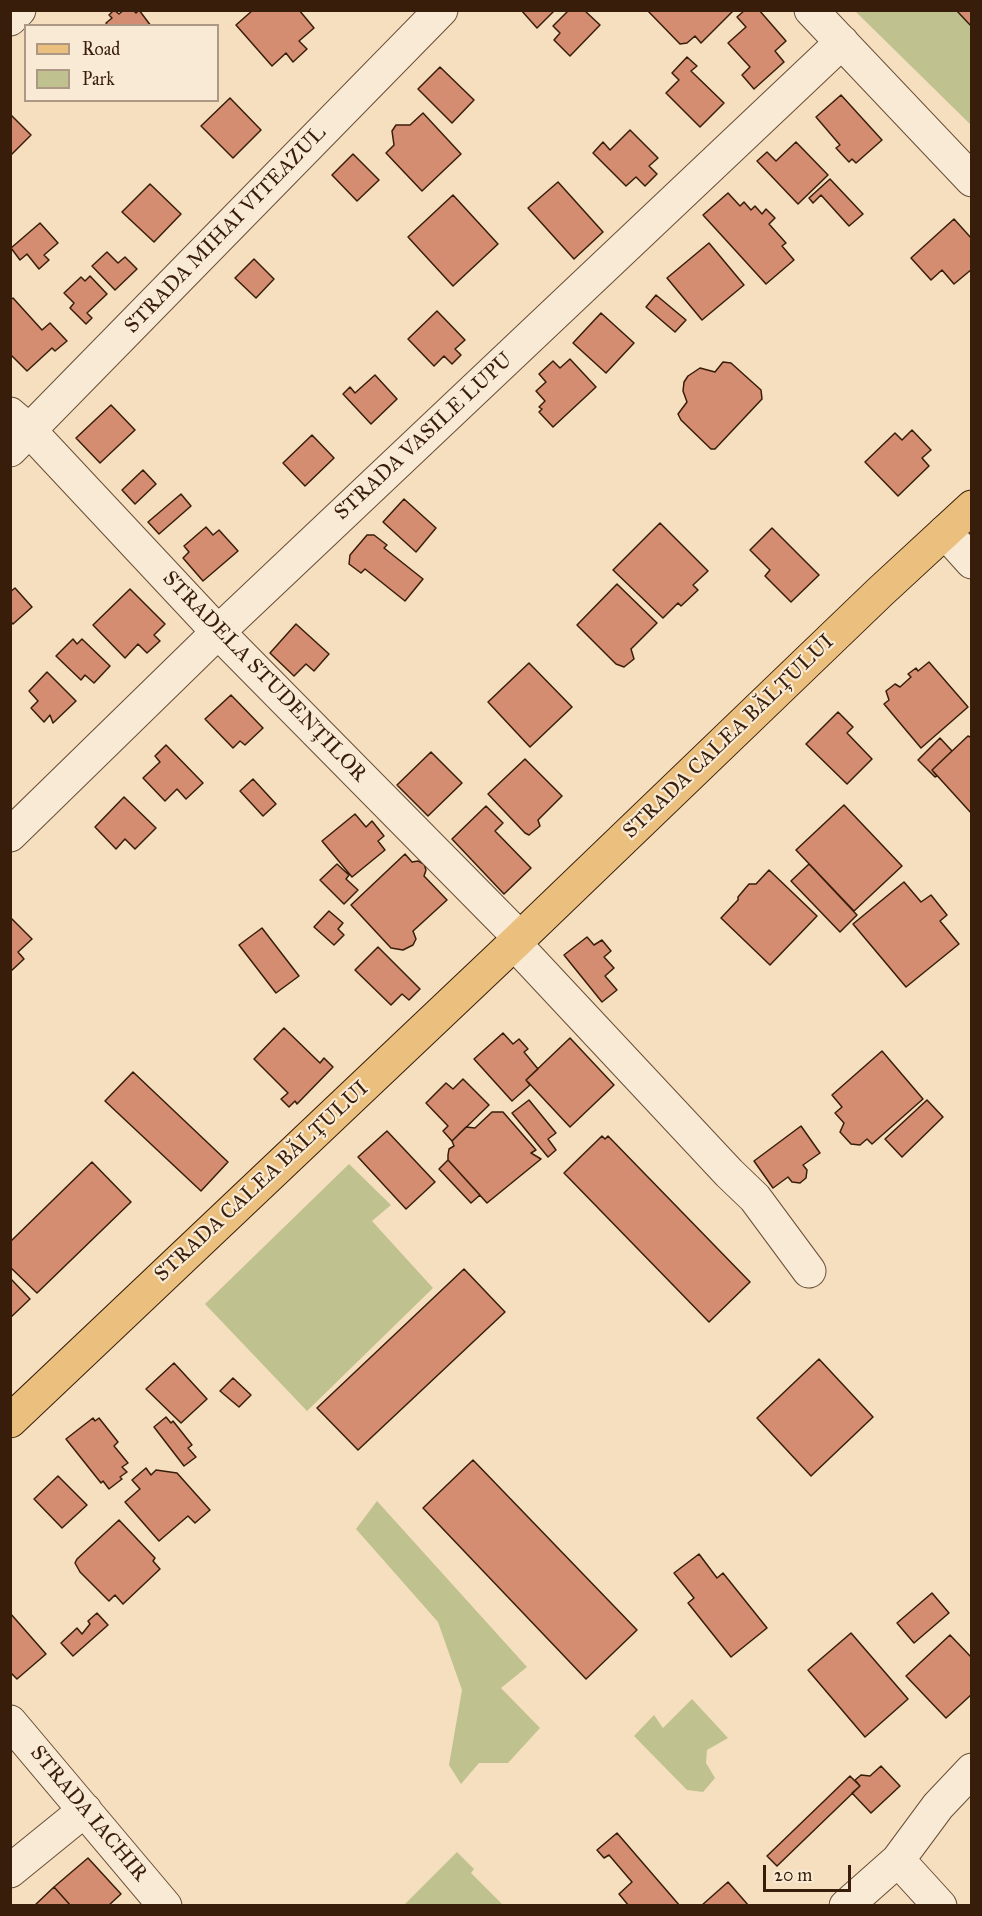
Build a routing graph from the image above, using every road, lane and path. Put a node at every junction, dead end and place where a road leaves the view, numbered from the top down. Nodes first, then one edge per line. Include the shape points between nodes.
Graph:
1 (19, 10) edge
2 (441, 10) edge
3 (811, 10) edge
4 (10, 19) edge
5 (842, 42) junction
6 (972, 180) edge
7 (17, 432) edge
8 (972, 507) edge
9 (945, 532) junction
10 (972, 562) edge
11 (218, 632) junction
12 (10, 835) edge
13 (517, 941) junction
14 (809, 1271) dead end
15 (10, 1422) edge
16 (10, 1722) edge
17 (972, 1770) edge
18 (85, 1810) junction
19 (898, 1860) junction
20 (10, 1871) edge
21 (165, 1905) edge
22 (846, 1905) edge
23 (940, 1905) edge

1 - 4 street
2 - 7 street, STRADA MIHAI VITEAZUL
3 - 5 street
5 - 6 street
5 - 11 street, STRADA VASILE LUPU
7 - 11 street, STRADELA STUDENȚILOR
8 - 9 main road, STRADA CALEA BĂLȚULUI
9 - 10 street
9 - 13 main road, STRADA CALEA BĂLȚULUI
11 - 12 street, STRADA VASILE LUPU
11 - 13 street, STRADELA STUDENȚILOR
13 - 14 street via 755,1198
13 - 15 main road, STRADA CALEA BĂLȚULUI
16 - 18 street, STRADA IACHIR
17 - 19 street via 938,1806
18 - 20 street
18 - 21 street, STRADA IACHIR
19 - 22 street
19 - 23 street

